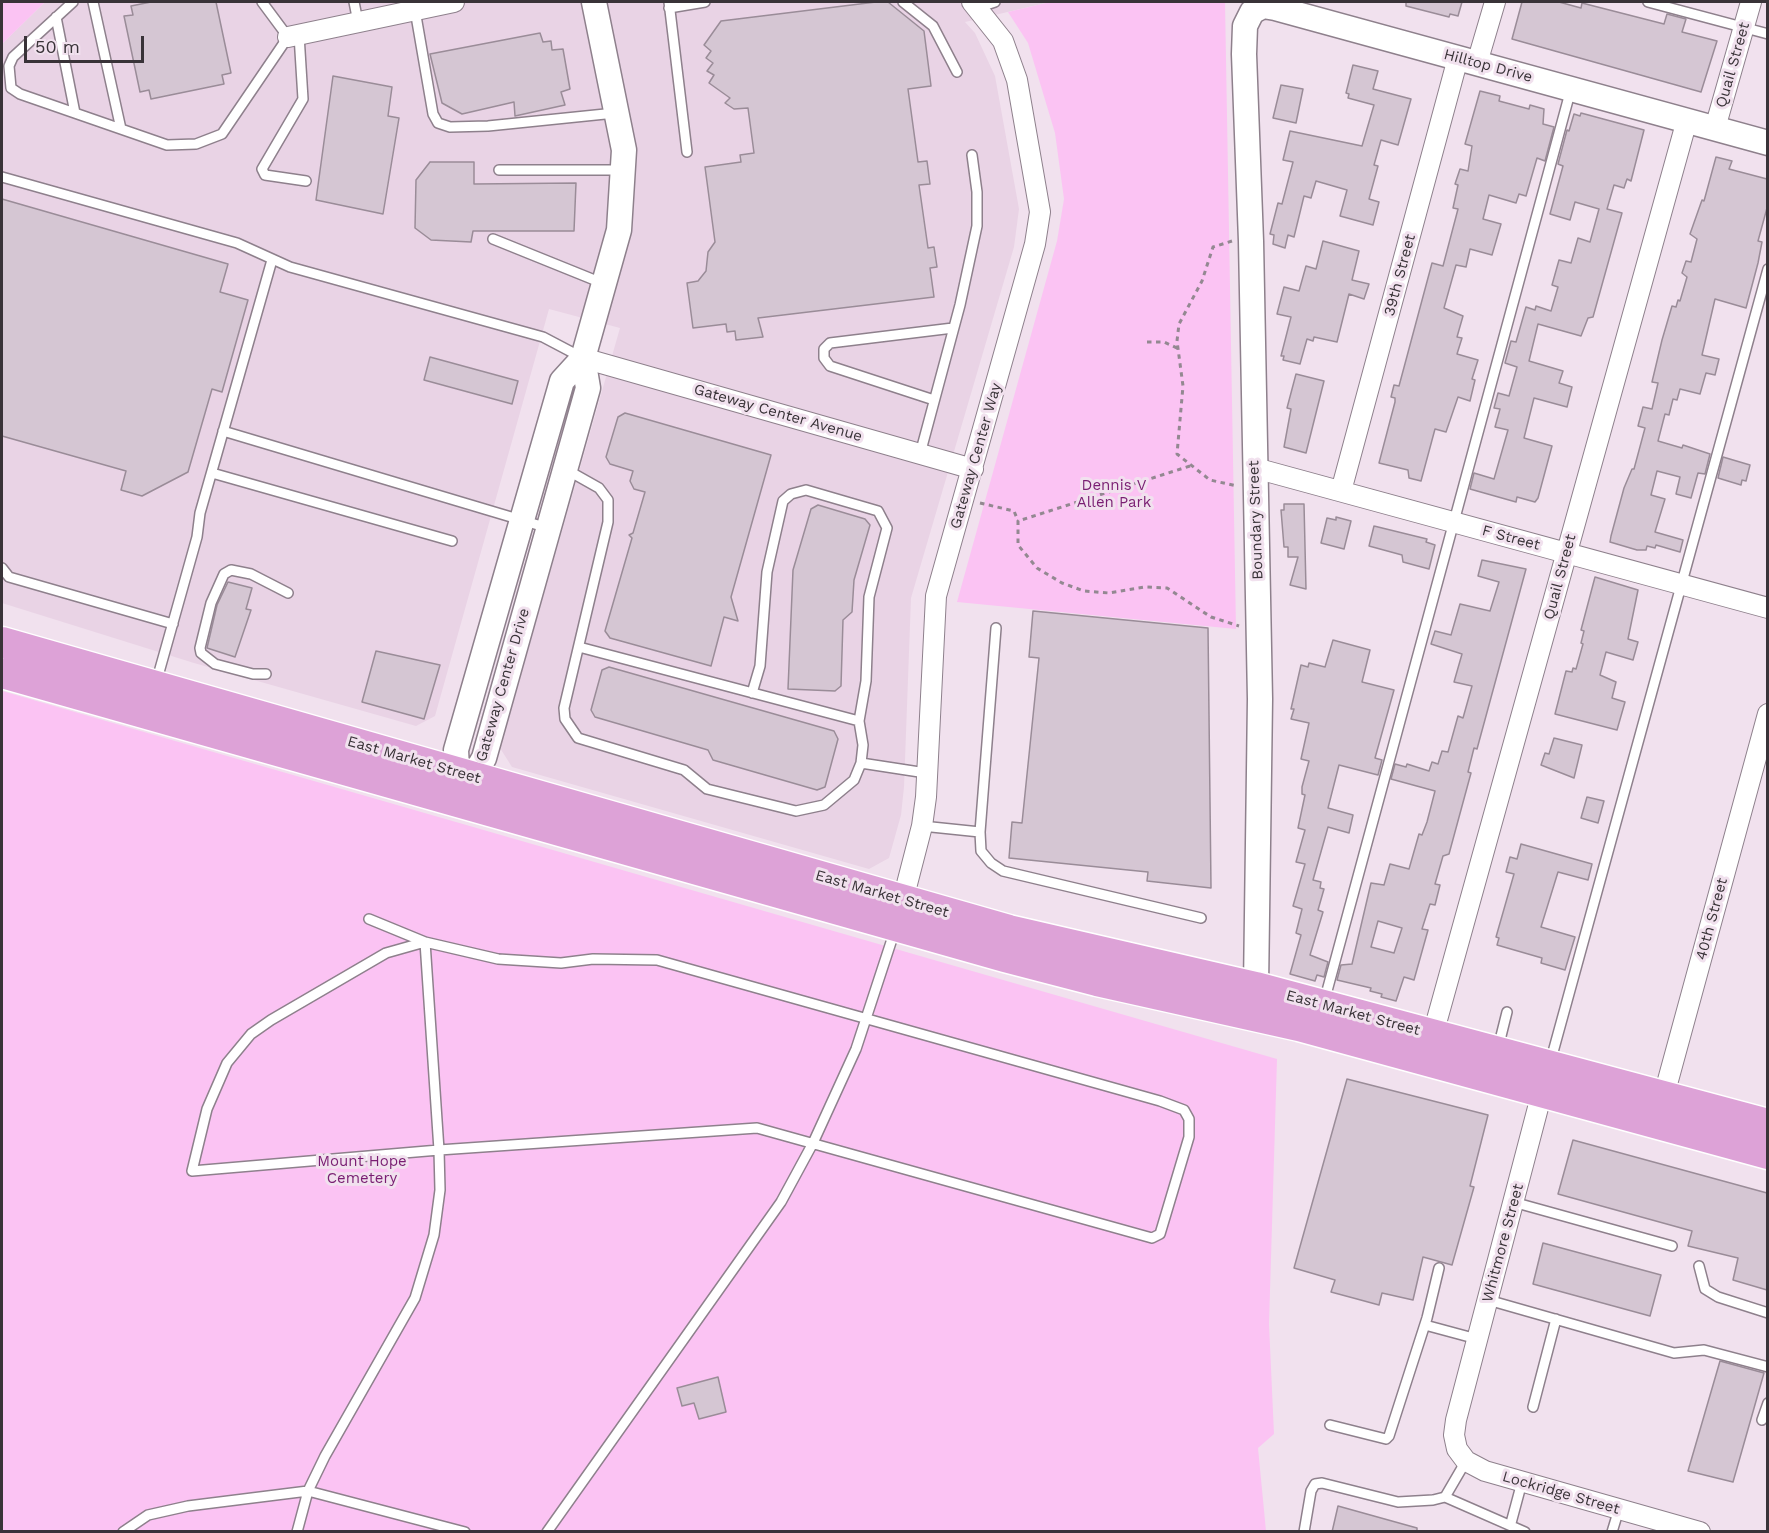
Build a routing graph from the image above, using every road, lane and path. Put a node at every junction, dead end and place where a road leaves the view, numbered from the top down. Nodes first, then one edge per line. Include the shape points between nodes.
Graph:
1 (73, 2) edge
2 (93, 2) edge
3 (262, 2) edge
4 (354, 2) edge
5 (454, 2) edge
6 (594, 2) edge
7 (705, 2) edge
8 (903, 2) edge
9 (1495, 2) edge
10 (1648, 2) edge
11 (1751, 2) edge
12 (981, 4) edge
13 (669, 5) edge
14 (415, 10) junction
15 (56, 17) junction
16 (358, 22) junction
17 (1744, 28) junction
18 (1767, 34) edge
19 (293, 36) junction
20 (1244, 54) joint
21 (1468, 61) junction
22 (957, 72) dead end
23 (1571, 89) junction
24 (75, 113) junction
25 (616, 113) junction
26 (1687, 120) junction
27 (1715, 128) junction
28 (121, 129) junction
29 (1767, 143) edge
30 (687, 152) dead end
31 (972, 155) dead end
32 (499, 170) dead end
33 (622, 170) junction
34 (2, 177) edge
35 (306, 181) dead end
36 (493, 239) dead end
37 (1251, 241) junction
38 (272, 260) junction
39 (1767, 269) edge
40 (605, 284) junction
41 (953, 328) junction
42 (1147, 342) dead end
43 (1179, 349) junction
44 (583, 358) junction
45 (934, 400) junction
46 (223, 431) junction
47 (920, 454) junction
48 (1190, 466) junction
49 (565, 469) junction
50 (973, 469) junction
51 (212, 472) junction
52 (1256, 478) junction
53 (1341, 491) junction
54 (965, 498) junction
55 (522, 520) junction
56 (1018, 521) junction
57 (1452, 522) junction
58 (548, 528) junction
59 (452, 541) dead end
60 (1567, 553) junction
61 (2, 568) edge
62 (1681, 584) junction
63 (288, 592) dead end
64 (1767, 608) edge
65 (173, 624) junction
66 (996, 627) dead end
67 (1259, 629) junction
68 (2, 642) edge
69 (579, 646) junction
70 (2, 673) edge
71 (266, 674) dead end
72 (156, 686) junction
73 (752, 693) junction
74 (1767, 714) edge
75 (859, 721) junction
76 (861, 763) junction
77 (926, 773) junction
78 (463, 784) junction
79 (922, 825) junction
80 (980, 832) junction
81 (900, 912) junction
82 (1201, 918) dead end
83 (369, 919) dead end
84 (425, 942) junction
85 (1039, 966) junction
86 (1256, 987) junction
87 (1324, 1005) junction
88 (1507, 1012) dead end
89 (868, 1019) junction
90 (1433, 1034) junction
91 (1497, 1051) junction
92 (1546, 1079) junction
93 (1660, 1110) junction
94 (1767, 1124) edge
95 (813, 1143) junction
96 (439, 1150) junction
97 (1767, 1154) edge
98 (1513, 1202) junction
99 (1672, 1246) dead end
100 (1699, 1266) dead end
101 (1439, 1268) dead end
102 (1488, 1300) junction
103 (1767, 1313) edge
104 (1556, 1319) junction
105 (1425, 1325) junction
106 (1477, 1339) junction
107 (1767, 1367) edge
108 (1767, 1403) edge
109 (1533, 1407) dead end
110 (1762, 1420) dead end
111 (1330, 1425) dead end
112 (1466, 1461) junction
113 (1522, 1482) junction
114 (308, 1491) junction
115 (1445, 1497) junction
116 (1619, 1509) junction
117 (1511, 1523) junction
118 (123, 1532) edge
119 (297, 1532) edge
120 (465, 1532) edge
121 (548, 1532) edge
122 (1304, 1532) edge
123 (1525, 1532) edge
124 (1612, 1532) edge
125 (1700, 1532) edge

1 - 15 lane
2 - 28 lane
3 - 19 lane
4 - 16 lane
5 - 14 street
6 - 25 street, Gateway Center Drive
7 - 13 lane
8 - 22 lane via 933,26
9 - 21 street, 39th Street
10 - 17 lane
11 - 17 street, Quail Street
12 - 50 street, Gateway Center Way via 1003,41 1017,80 1040,212 1035,244
13 - 30 lane
14 - 16 street
14 - 25 lane via 433,114 438,123 450,127 488,126
15 - 24 lane
15 - 24 lane via 13,57 9,79 11,87 20,94
16 - 19 street
17 - 18 lane
17 - 27 street, Quail Street
19 - 28 lane via 222,134 196,144 167,145
19 - 35 lane via 303,99 262,169 265,175
20 - 21 street, Hilltop Drive via 1245,26 1252,12 1263,6
20 - 37 street, Boundary Street
21 - 23 street, Hilltop Drive
21 - 53 street, 39th Street
23 - 26 street, Hilltop Drive
23 - 57 lane
24 - 28 lane
25 - 33 street, Gateway Center Drive via 624,150
26 - 27 street, Hilltop Drive
26 - 60 street, Quail Street
27 - 29 street, Hilltop Drive
31 - 41 lane via 977,226
32 - 33 lane
33 - 40 street, Gateway Center Drive via 618,230
34 - 38 lane via 237,243
36 - 40 lane
37 - 43 path via 1213,247 1202,281 1179,324
37 - 52 street, Boundary Street
38 - 44 lane via 543,336
38 - 46 lane
39 - 62 lane
40 - 44 street, Gateway Center Drive
41 - 45 lane
41 - 45 lane via 830,343 825,349 824,358 830,366
42 - 43 path via 1164,342
43 - 48 path via 1183,386 1177,454
44 - 47 street, Gateway Center Avenue
44 - 49 street, Gateway Center Drive via 588,388
44 - 55 street, Gateway Center Drive via 562,381
45 - 47 lane
46 - 51 lane
46 - 55 lane
47 - 50 street, Gateway Center Avenue
48 - 52 path via 1210,480
48 - 56 path
49 - 58 street, Gateway Center Drive
49 - 69 lane via 599,488 608,500 608,522
50 - 54 street, Gateway Center Way
51 - 59 lane
51 - 65 lane
52 - 53 street, F Street
52 - 67 street, Boundary Street
53 - 57 street, F Street
54 - 56 path via 1014,511
54 - 77 street, Gateway Center Way via 936,596
55 - 58 lane
55 - 78 street, Gateway Center Drive via 457,747
56 - 67 path via 1018,545 1037,568 1062,583 1084,591 1167,588 1211,617
57 - 60 street, F Street
57 - 87 lane
58 - 78 street, Gateway Center Drive via 484,758
60 - 62 street, F Street
60 - 90 street, Quail Street
61 - 65 lane via 9,577
62 - 64 street, F Street
62 - 92 lane
63 - 71 lane via 251,574 231,570 218,583 208,615 200,648 204,657 215,664
65 - 72 lane
66 - 80 lane
67 - 86 street, Boundary Street
68 - 72 main road, East Market Street
69 - 73 lane
69 - 76 lane via 564,708 565,719 578,738 588,744 684,770 707,789 796,811 824,804 854,780
70 - 78 main road, East Market Street
72 - 78 main road, East Market Street
73 - 75 lane
73 - 75 lane via 760,666 767,572 783,501 806,490 878,511 887,528 869,597 866,681
74 - 93 street, 40th Street
75 - 76 lane
76 - 77 lane
77 - 79 street, Gateway Center Way
78 - 81 main road, East Market Street
79 - 80 lane
79 - 81 street, Gateway Center Way
80 - 82 lane via 981,851 1002,872
81 - 85 main road, East Market Street
81 - 86 main road, East Market Street via 1018,933
81 - 89 lane
83 - 84 lane
84 - 89 lane via 523,962 657,960
84 - 96 lane
84 - 96 lane via 386,953 251,1034 227,1063 207,1109 192,1171
85 - 86 main road via 1082,966 1225,995 1238,995
85 - 92 main road, East Market Street
86 - 87 main road, East Market Street
87 - 90 main road, East Market Street
88 - 91 lane
89 - 95 lane
89 - 95 lane via 1184,1110 1189,1119 1189,1137 1160,1234 1152,1238
90 - 91 main road, East Market Street
91 - 92 main road, East Market Street
92 - 93 main road, East Market Street
92 - 98 street, Whitmore Street
93 - 94 main road, East Market Street
93 - 97 main road, East Market Street
95 - 96 lane via 757,1128
95 - 121 lane via 781,1202 729,1279
96 - 114 lane via 440,1190 434,1236 415,1298
98 - 99 lane
98 - 102 street, Whitmore Street
100 - 103 lane via 1706,1289 1718,1297
101 - 105 lane
102 - 104 lane
102 - 106 street, Whitmore Street
104 - 107 lane via 1674,1353 1704,1350
104 - 109 lane
105 - 106 lane
105 - 111 lane via 1386,1439
106 - 112 street, Whitmore Street via 1454,1435 1457,1449
108 - 110 lane
112 - 113 street, Lockridge Street
112 - 115 lane
113 - 116 street, Lockridge Street
113 - 117 lane
114 - 118 lane via 148,1515
114 - 119 lane
114 - 120 lane
115 - 117 lane
115 - 122 lane via 1398,1502 1315,1484
116 - 124 lane
116 - 125 street, Lockridge Street
117 - 123 lane

